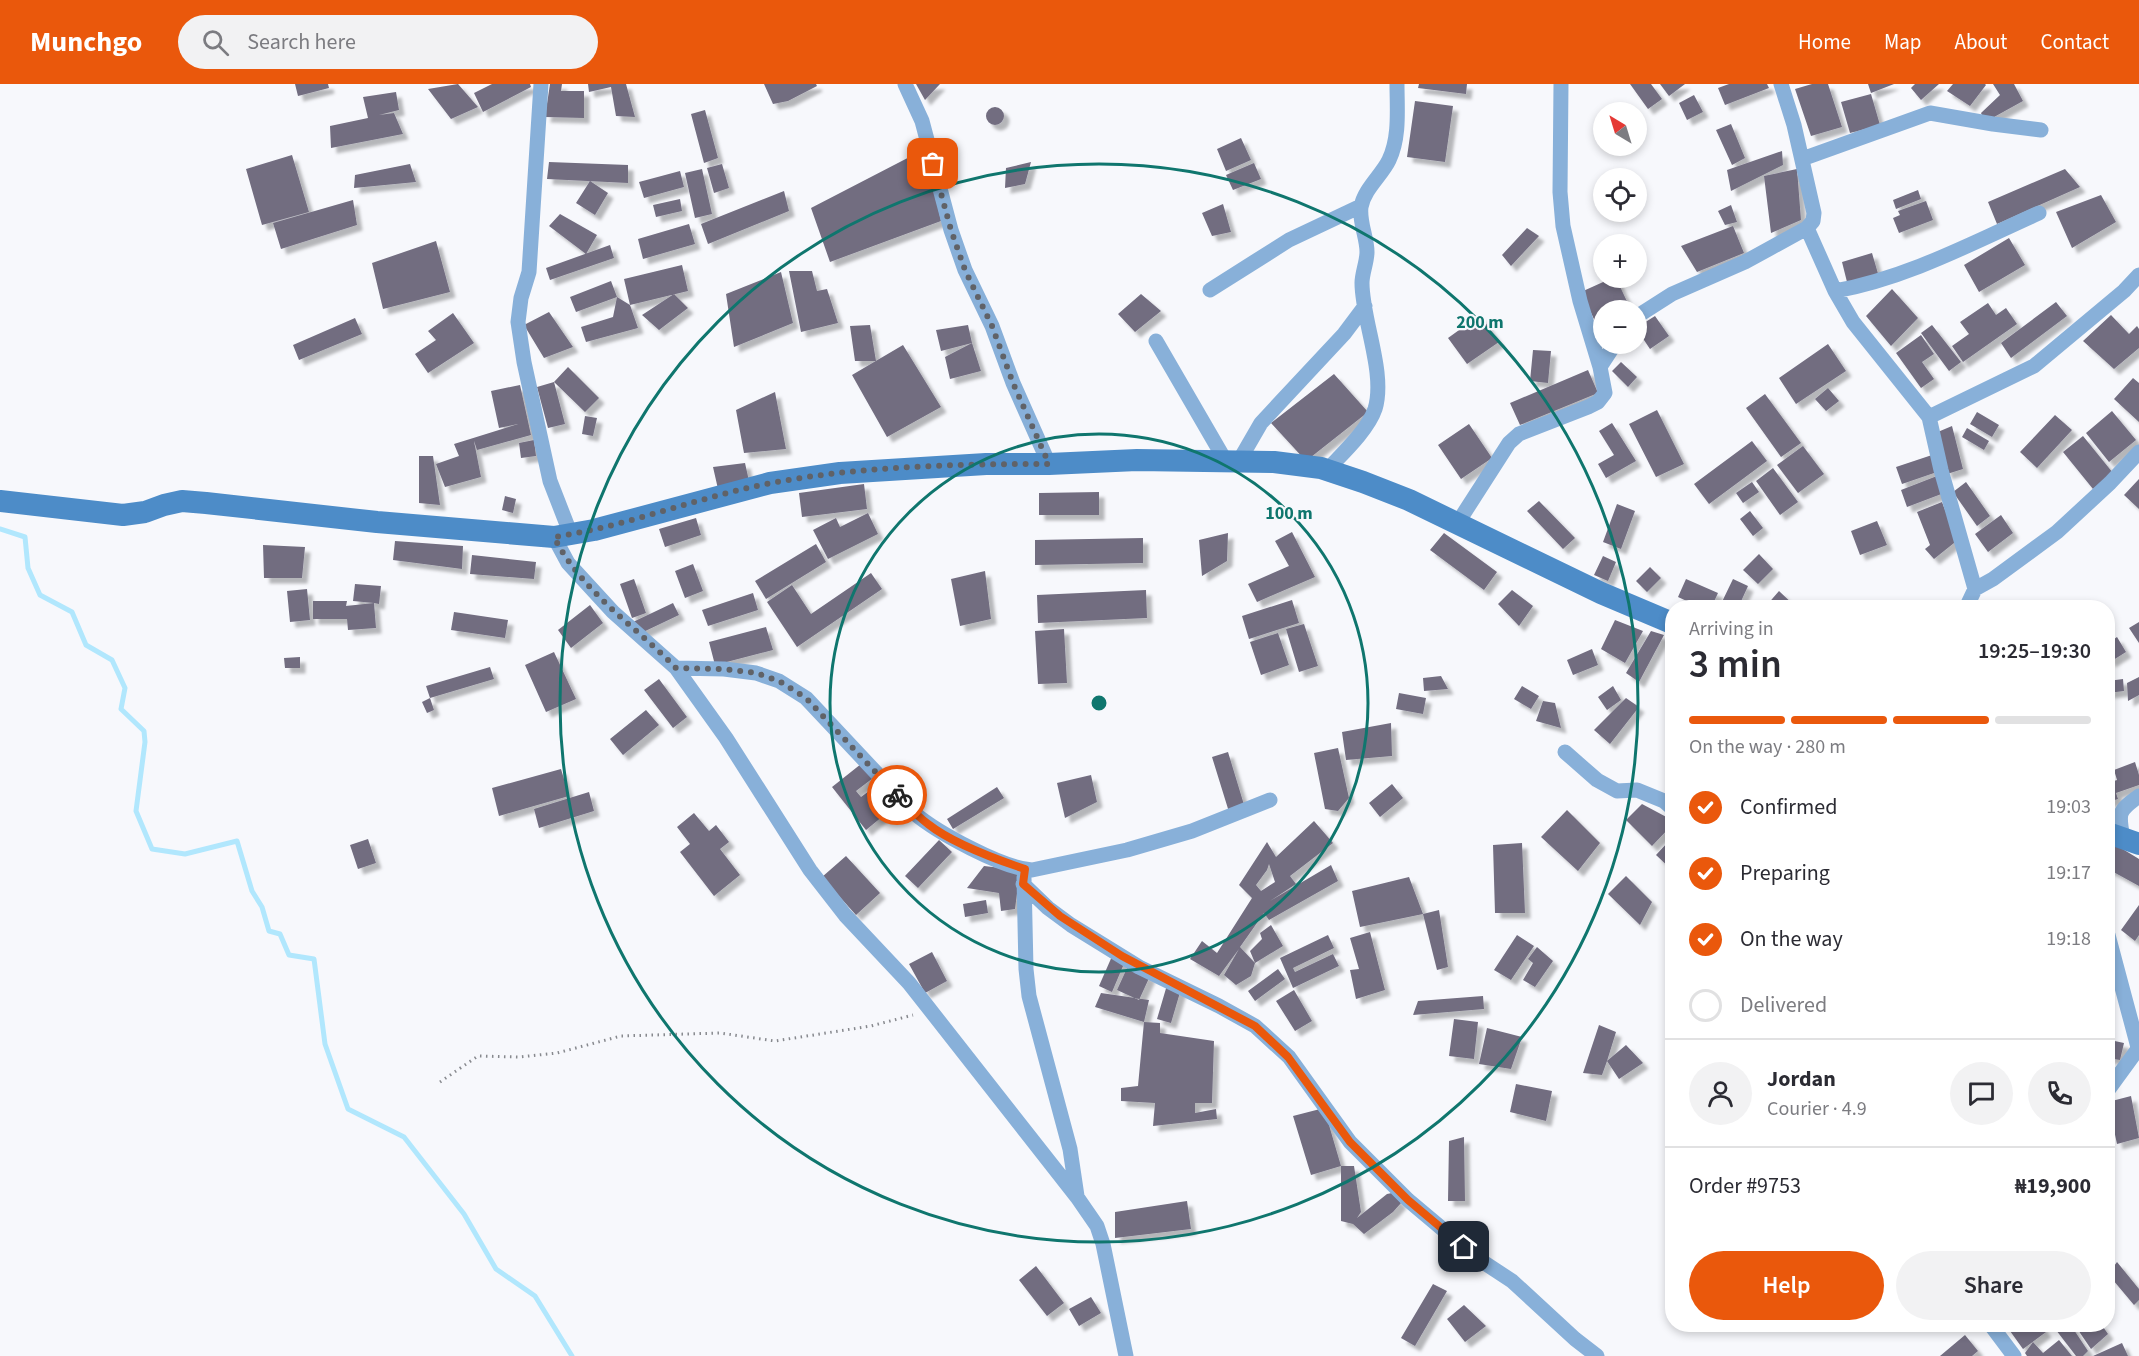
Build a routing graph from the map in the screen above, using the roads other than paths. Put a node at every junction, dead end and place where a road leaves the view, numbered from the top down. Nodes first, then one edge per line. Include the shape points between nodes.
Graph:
1 (541, 84) edge
2 (906, 84) edge
3 (1397, 84) edge
4 (1562, 84) edge
5 (1781, 84) edge
6 (2041, 130) dead end
7 (1802, 159) junction
8 (1361, 206) junction
9 (2039, 213) dead end
10 (1807, 228) junction
11 (2139, 275) edge
12 (1210, 290) dead end
13 (1835, 291) junction
14 (1365, 306) junction
15 (1647, 310) edge
16 (1156, 341) dead end
17 (1608, 354) edge
18 (1600, 367) junction
19 (1929, 417) junction
20 (2139, 452) edge
21 (1232, 460) junction
22 (1049, 464) junction
23 (1327, 470) junction
24 (0, 501) edge
25 (1457, 524) junction
26 (562, 536) junction
27 (1975, 589) junction
28 (1970, 600) edge
29 (1665, 620) edge
30 (676, 668) junction
31 (1565, 752) dead end
32 (2139, 796) edge
33 (1270, 800) dead end
34 (1665, 801) edge
35 (2123, 838) edge
36 (1024, 877) junction
37 (2115, 961) edge
38 (2139, 1050) edge
39 (2115, 1081) edge
40 (1077, 1197) junction
41 (1995, 1332) edge
42 (1126, 1356) edge
43 (1597, 1356) edge
44 (2014, 1356) edge

1 - 26 street via 529,272 518,322
2 - 22 street via 922,121 965,270
3 - 8 street via 1395,146
4 - 18 street via 1563,226
5 - 7 street
6 - 7 street via 1930,113
7 - 10 street via 1814,213
8 - 12 street via 1289,240
8 - 14 street via 1367,251 1362,283
9 - 13 street via 1928,264 1867,285
10 - 13 street
10 - 15 street
11 - 19 street via 2034,366
13 - 19 street via 1853,322
14 - 21 street
14 - 23 street via 1375,368 1374,411
16 - 21 street
17 - 18 street
18 - 25 street via 1605,393 1598,402 1519,434 1509,443
19 - 27 street
20 - 27 street via 2057,532
21 - 22 street
21 - 23 street
22 - 26 street via 840,472 770,483
23 - 25 street via 1391,493
24 - 26 street via 123,515 182,501 377,522
25 - 29 street
26 - 30 street via 568,563 613,612
27 - 28 street
30 - 36 street via 756,673 779,681 806,698 930,826
30 - 40 street via 810,870 845,915 909,983
31 - 34 street via 1617,791 1637,790
32 - 35 street via 2121,811
33 - 36 street via 1192,831 1127,850 1032,870
36 - 40 street via 1029,996 1070,1149
36 - 43 street via 1048,908 1119,955 1255,1026 1288,1057 1350,1142 1408,1200 1477,1258 1512,1281
37 - 38 street
38 - 39 street
40 - 42 street via 1097,1226 1103,1244
41 - 44 street

